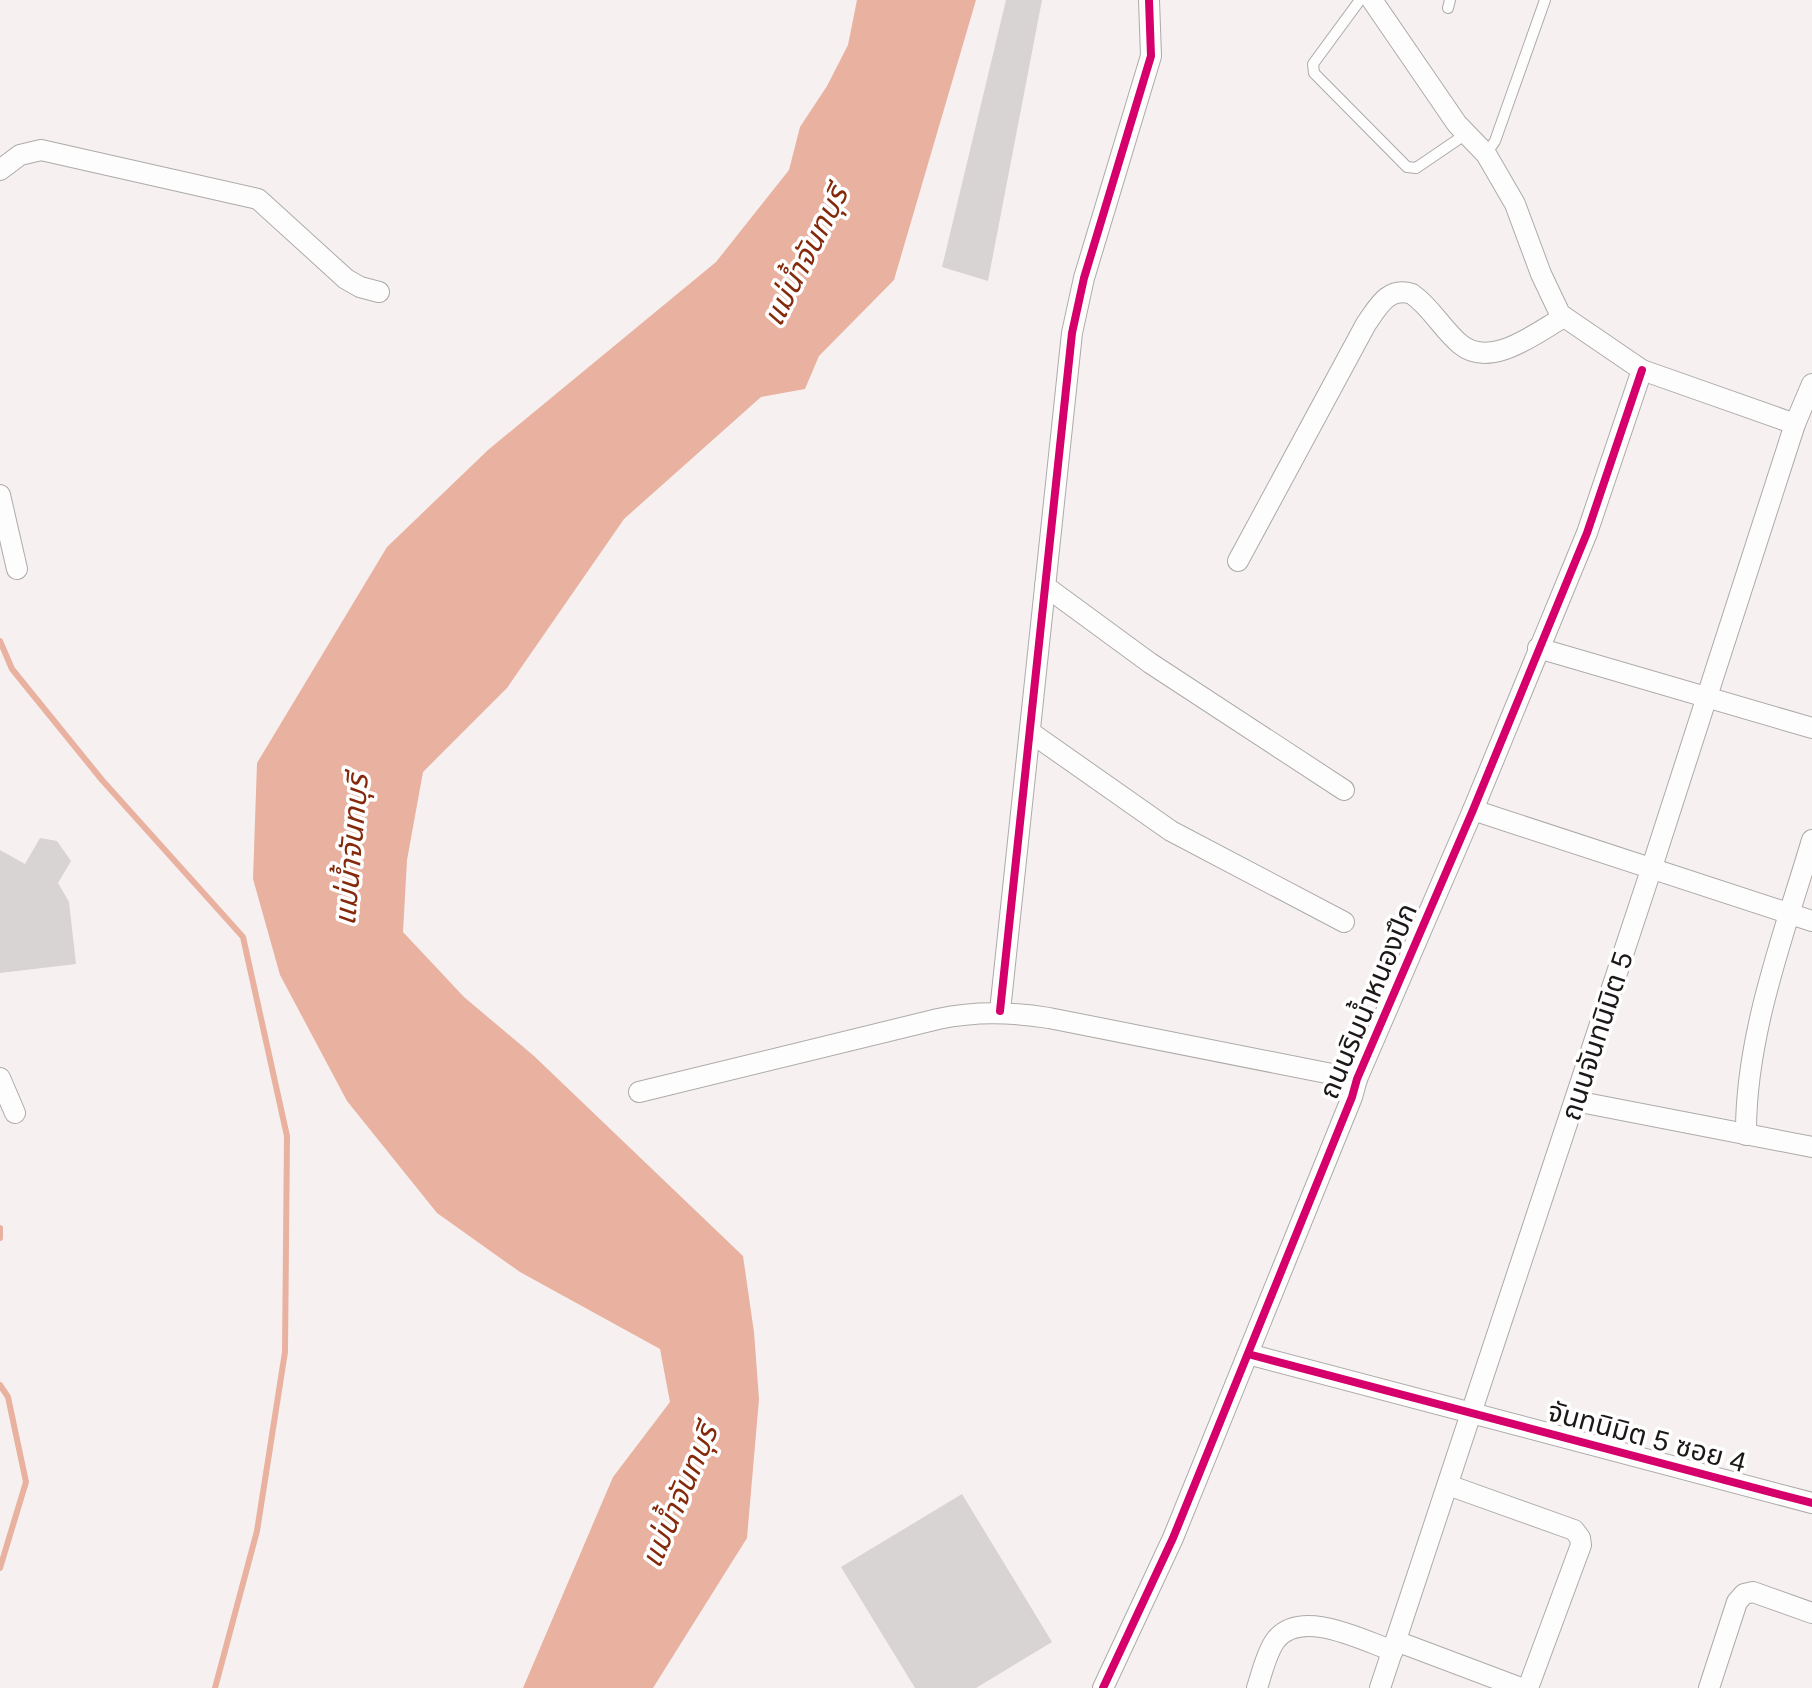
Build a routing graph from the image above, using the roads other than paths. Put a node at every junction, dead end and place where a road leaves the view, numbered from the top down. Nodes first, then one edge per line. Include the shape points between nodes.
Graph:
1 (1149, 0) edge
2 (1360, 0) edge
3 (1372, 0) edge
4 (1545, 0) edge
5 (1466, 134) junction
6 (1486, 154) junction
7 (0, 170) edge
8 (379, 292) dead end
9 (1564, 317) junction
10 (1642, 370) junction
11 (1812, 384) edge
12 (1795, 424) junction
13 (0, 495) edge
14 (1238, 561) dead end
15 (17, 569) dead end
16 (1045, 586) junction
17 (1538, 648) junction
18 (1707, 697) junction
19 (1812, 728) edge
20 (1030, 732) junction
21 (1344, 790) dead end
22 (1473, 810) junction
23 (1812, 840) edge
24 (1651, 870) junction
25 (1790, 915) junction
26 (1812, 921) edge
27 (1344, 922) dead end
28 (1000, 1011) junction
29 (0, 1078) edge
30 (1357, 1079) junction
31 (639, 1092) dead end
32 (1575, 1101) junction
33 (15, 1113) dead end
34 (1746, 1135) junction
35 (1812, 1147) edge
36 (1248, 1354) junction
37 (1472, 1413) junction
38 (1448, 1485) junction
39 (1812, 1503) edge
40 (1812, 1613) edge
41 (1394, 1646) junction
42 (1103, 1688) edge
43 (1257, 1688) edge
44 (1380, 1688) edge
45 (1521, 1688) edge
46 (1528, 1688) edge
47 (1709, 1688) edge

1 - 16 street via 1151,56 1072,333
2 - 5 lane via 1313,64 1314,73 1407,167 1416,168
3 - 5 street
4 - 6 lane
5 - 6 street
6 - 9 street via 1515,204
7 - 8 street via 20,155 41,150 258,199 346,279
9 - 10 street
9 - 14 street via 1511,347 1484,353 1461,346 1412,294 1387,296 1366,324
10 - 12 street
10 - 17 street, ถนนริมน้ำหนองปึก via 1587,533
11 - 12 street, ถนนจันทนิมิต 5
12 - 18 street, ถนนจันทนิมิต 5
13 - 15 street
16 - 20 street
16 - 21 street via 1150,663
17 - 18 street
17 - 22 street, ถนนริมน้ำหนองปึก
18 - 19 street
18 - 24 street, ถนนจันทนิมิต 5
20 - 27 street via 1171,831
20 - 28 street
22 - 24 street
22 - 30 street, ถนนริมน้ำหนองปึก
23 - 25 street
24 - 25 street
24 - 32 street, ถนนจันทนิมิต 5
25 - 26 street
25 - 34 street via 1759,1018
28 - 30 street
28 - 31 street via 938,1019
29 - 33 street
30 - 36 street, ถนนริมน้ำหนองปึก
32 - 34 street
32 - 37 street, ถนนจันทนิมิต 5
34 - 35 street
36 - 37 street, จันทนิมิต 5 ซอย 4
36 - 42 street, ถนนริมน้ำหนองปึก via 1173,1538
37 - 38 street, ถนนจันทนิมิต 5
37 - 39 street, จันทนิมิต 5 ซอย 4
38 - 41 street, ถนนจันทนิมิต 5
38 - 46 street via 1574,1530 1580,1538
40 - 47 street via 1753,1592 1744,1594
41 - 43 street via 1322,1627 1290,1628 1271,1647
41 - 44 street, ถนนจันทนิมิต 5
41 - 45 street

